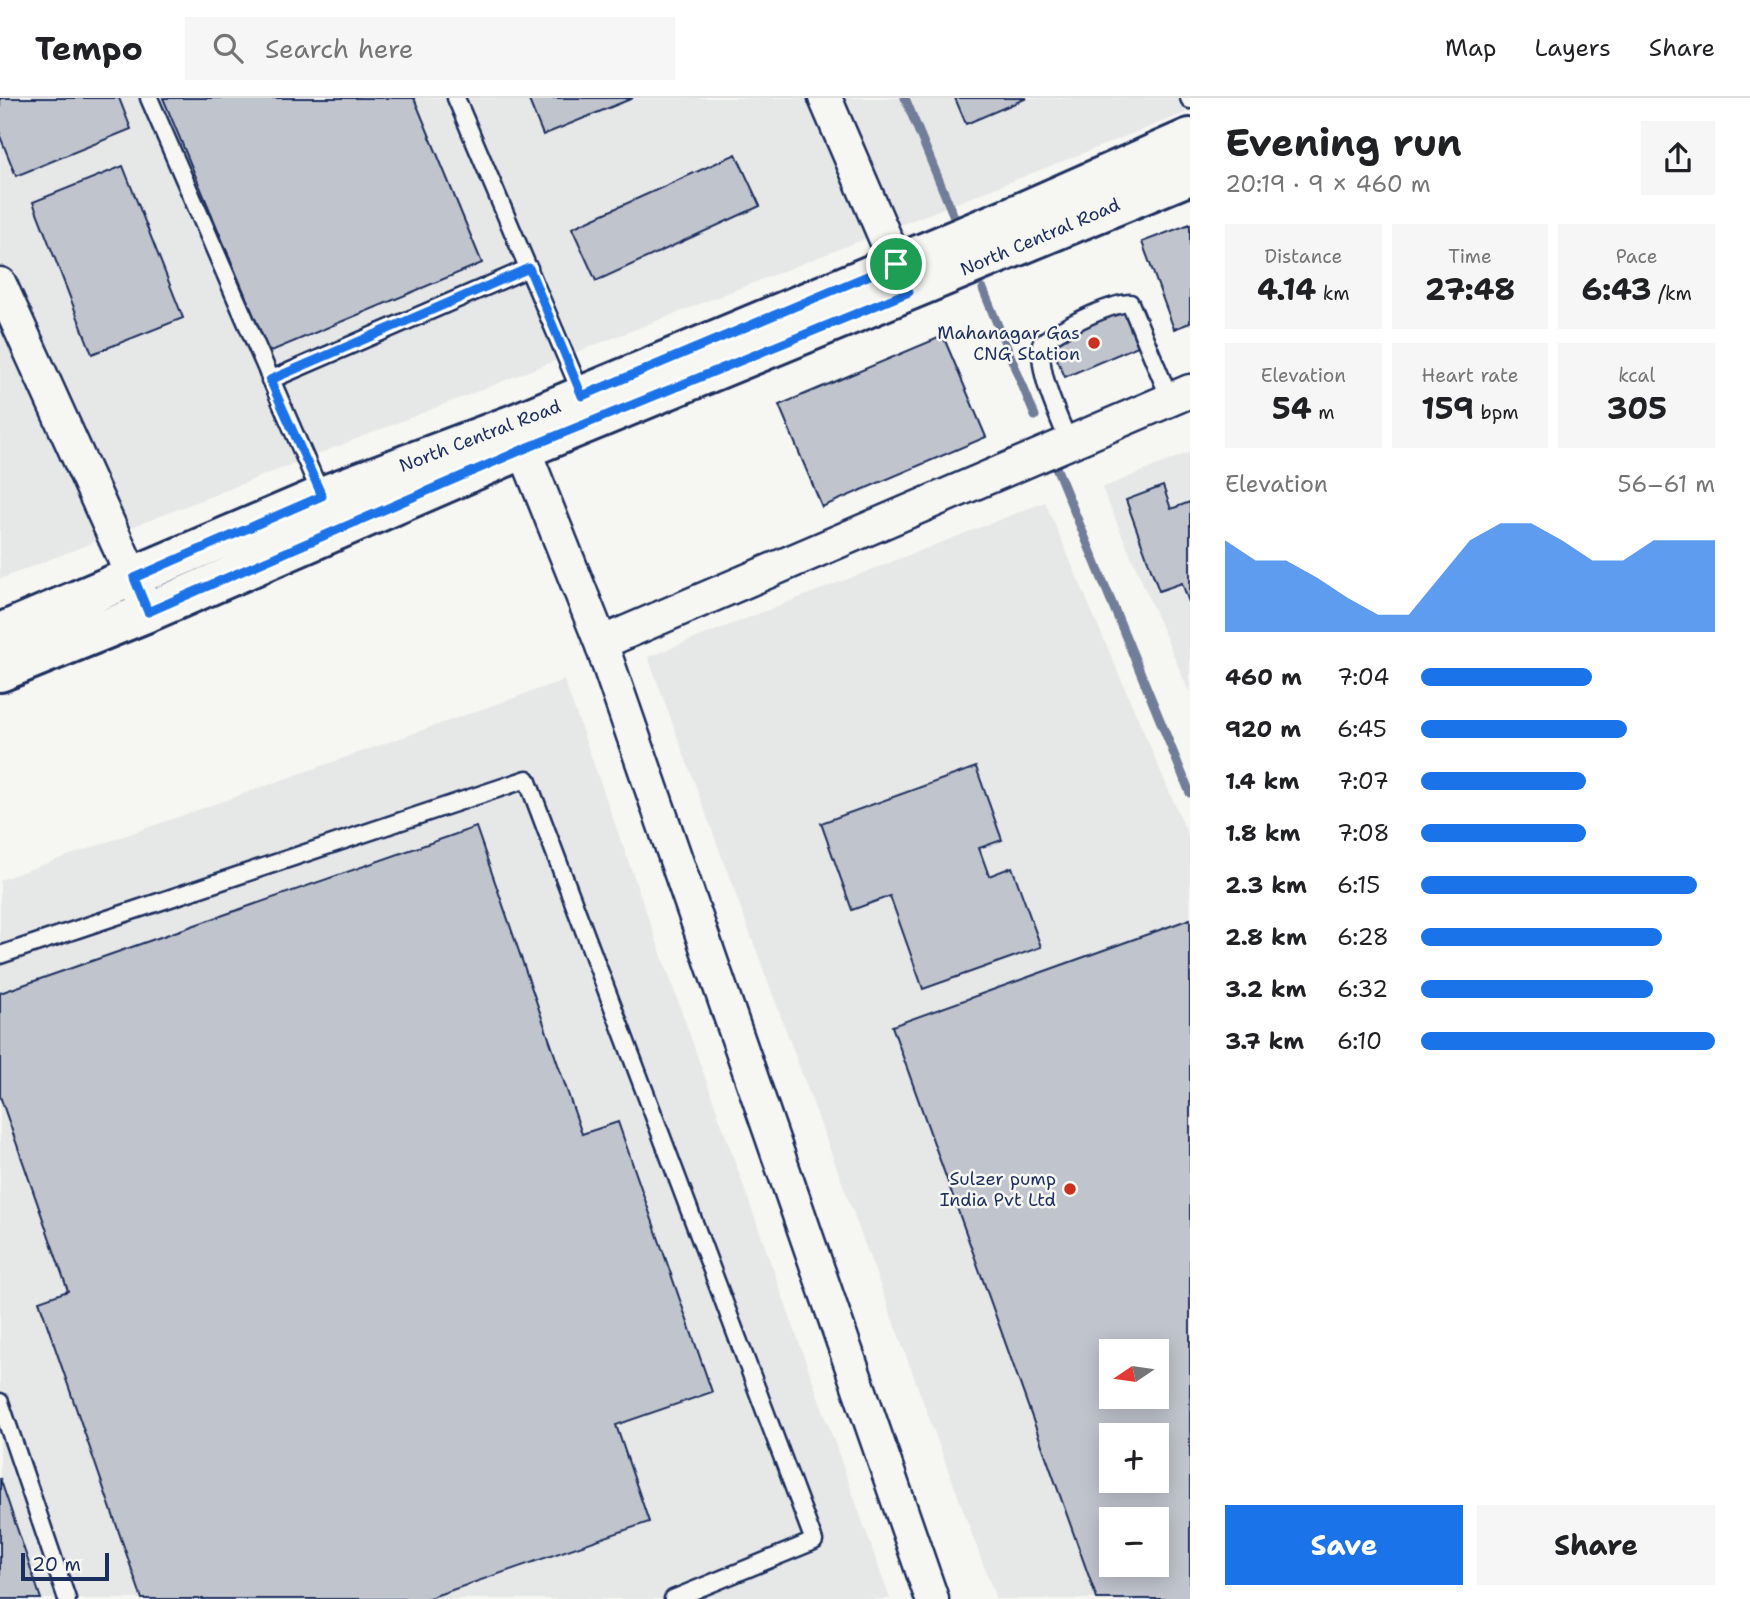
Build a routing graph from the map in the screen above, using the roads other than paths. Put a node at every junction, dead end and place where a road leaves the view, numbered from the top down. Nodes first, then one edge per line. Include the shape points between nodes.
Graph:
1 (149, 98) edge
2 (456, 98) edge
3 (825, 98) edge
4 (1190, 138) edge
5 (1190, 175) edge
6 (529, 268) junction
7 (902, 278) junction
8 (0, 284) edge
9 (270, 380) junction
10 (1180, 395) edge
11 (587, 408) junction
12 (519, 437) junction
13 (1069, 443) junction
14 (330, 513) junction
15 (141, 595) junction
16 (0, 633) edge
17 (601, 643) junction
18 (0, 672) edge
19 (0, 955) edge
20 (0, 1402) edge
21 (67, 1599) edge
22 (673, 1599) edge
23 (932, 1599) edge

1 - 9 lane
2 - 6 lane
3 - 7 street
4 - 7 main road, North Central Road via 935,247
5 - 7 main road, North Central Road
6 - 9 lane
6 - 11 lane
7 - 11 main road, North Central Road
8 - 15 street
9 - 14 lane
10 - 13 street
10 - 13 lane via 1130,303 1093,316 1052,334 1041,344 1040,360
11 - 12 main road, North Central Road
12 - 14 main road, North Central Road
12 - 17 street
13 - 17 street
14 - 15 main road, North Central Road
15 - 16 main road, North Central Road
15 - 18 main road, North Central Road
17 - 23 street
19 - 22 lane via 527,779 814,1542
20 - 21 lane

